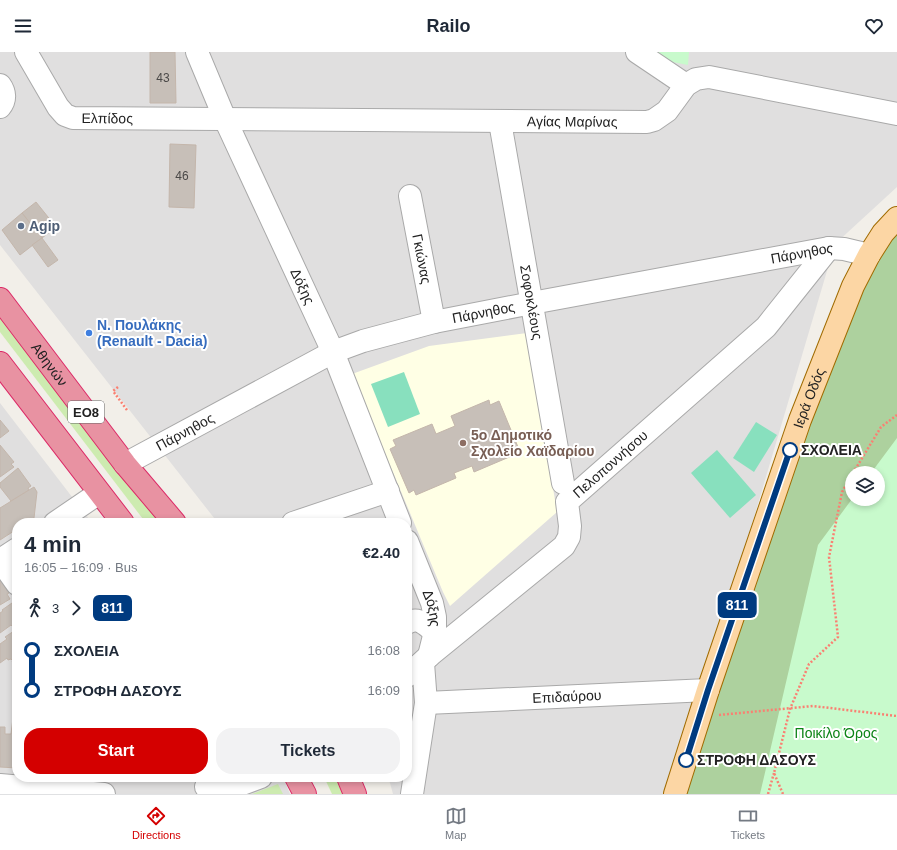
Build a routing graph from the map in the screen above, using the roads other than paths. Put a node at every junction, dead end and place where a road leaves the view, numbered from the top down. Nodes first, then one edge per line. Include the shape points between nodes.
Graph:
1 (26, 52) edge
2 (197, 52) edge
3 (638, 52) edge
4 (0, 84) edge
5 (686, 85) junction
6 (0, 107) edge
7 (897, 114) edge
8 (225, 119) junction
9 (500, 122) junction
10 (410, 196) dead end
11 (897, 218) edge
12 (829, 248) junction
13 (869, 255) junction
14 (0, 298) edge
15 (532, 303) junction
16 (434, 322) junction
17 (333, 352) junction
18 (0, 363) edge
19 (125, 464) junction
20 (563, 483) dead end
21 (388, 491) junction
22 (99, 493) junction
23 (62, 518) edge
24 (119, 518) edge
25 (171, 518) edge
26 (308, 518) edge
27 (398, 518) edge
28 (12, 552) edge
29 (412, 553) edge
30 (0, 560) edge
31 (12, 577) edge
32 (412, 620) edge
33 (435, 632) junction
34 (420, 665) edge
35 (708, 690) junction
36 (426, 703) junction
37 (248, 782) edge
38 (299, 782) edge
39 (350, 782) edge
40 (0, 784) edge
41 (211, 786) edge
42 (91, 793) edge
43 (305, 794) edge
44 (355, 794) edge
45 (412, 794) edge
46 (675, 794) edge

1 - 8 street, Ελπίδος via 58,107 69,117
2 - 8 street, Δόξης
3 - 5 street
4 - 6 street via 4,101
5 - 7 street via 696,78 709,77
5 - 9 street, Αγίας Μαρίνας via 667,111 647,122
8 - 9 street, Αγίας Μαρίνας
8 - 17 street, Δόξης
9 - 15 street, Σοφοκλέους
10 - 16 street, Γκιώνας
11 - 13 main road, Ιερά Οδός via 883,233
12 - 13 street, Πάρνηθος
12 - 15 street, Πάρνηθος
12 - 34 street, Πελοποννήσου via 766,327 567,502 570,526 569,537 564,546
13 - 35 main road, Ιερά Οδός via 853,286 800,420
14 - 19 highway, Αθηνών / ΕΟ8
15 - 16 street, Πάρνηθος
15 - 20 street, Σοφοκλέους
16 - 17 street, Πάρνηθος via 379,336
17 - 19 street, Πάρνηθος
17 - 21 street, Δόξης
18 - 22 highway, ΕΟ8
19 - 25 highway, Αθηνών / ΕΟ8
21 - 26 street
21 - 27 street, Δόξης
22 - 23 street
22 - 24 highway, ΕΟ8
28 - 30 street
29 - 33 street, Δόξης via 432,603
30 - 31 street
32 - 33 street via 419,620
33 - 34 street, Δόξης
34 - 36 street
35 - 36 street, Επιδαύρου
35 - 46 main road, Ιερά Οδός
36 - 45 street
37 - 41 street via 226,790
38 - 43 highway
39 - 44 highway
40 - 42 street

